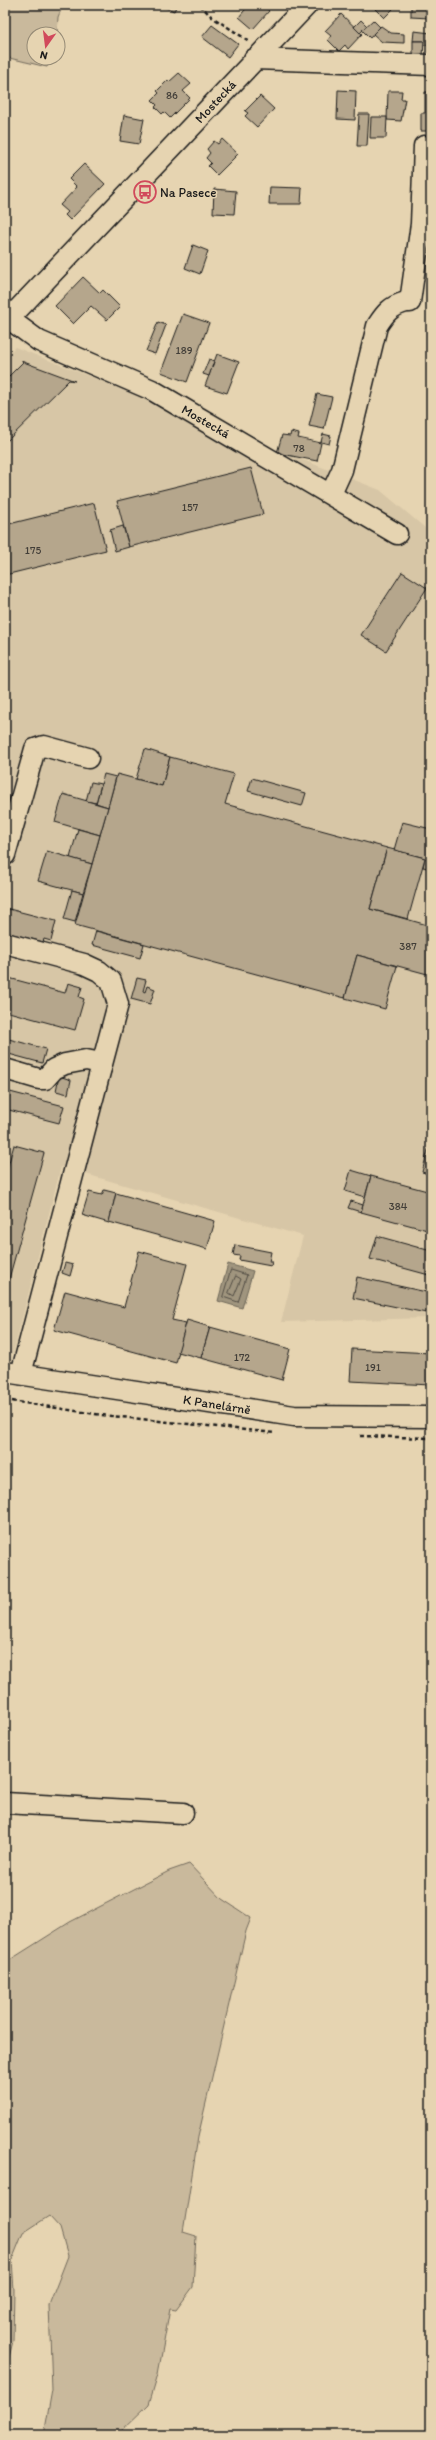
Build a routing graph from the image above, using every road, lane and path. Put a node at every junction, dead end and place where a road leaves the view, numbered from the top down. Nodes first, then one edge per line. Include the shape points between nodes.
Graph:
1 (200, 5) edge
2 (307, 5) edge
3 (259, 55) junction
4 (431, 65) edge
5 (424, 146) dead end
6 (7, 321) edge
7 (331, 494) junction
8 (397, 534) dead end
9 (88, 758) dead end
10 (5, 855) edge
11 (5, 943) edge
12 (101, 1068) junction
13 (5, 1069) edge
14 (13, 1373) edge
15 (431, 1417) edge
16 (5, 1803) edge
17 (183, 1813) dead end

1 - 3 path
2 - 3 street, Mostecká
3 - 4 street
3 - 6 street, Mostecká
5 - 7 street via 421,224 408,302 394,306 384,314 377,326 342,470
6 - 7 street, Mostecká via 39,341 152,390
7 - 8 street, Mostecká
9 - 10 street via 44,746 35,750
11 - 12 street via 84,964 99,971 111,981 118,1004
12 - 13 street via 96,1062 76,1061 54,1069 45,1079
12 - 14 street
14 - 15 street, K Panelárně via 294,1416
16 - 17 street

